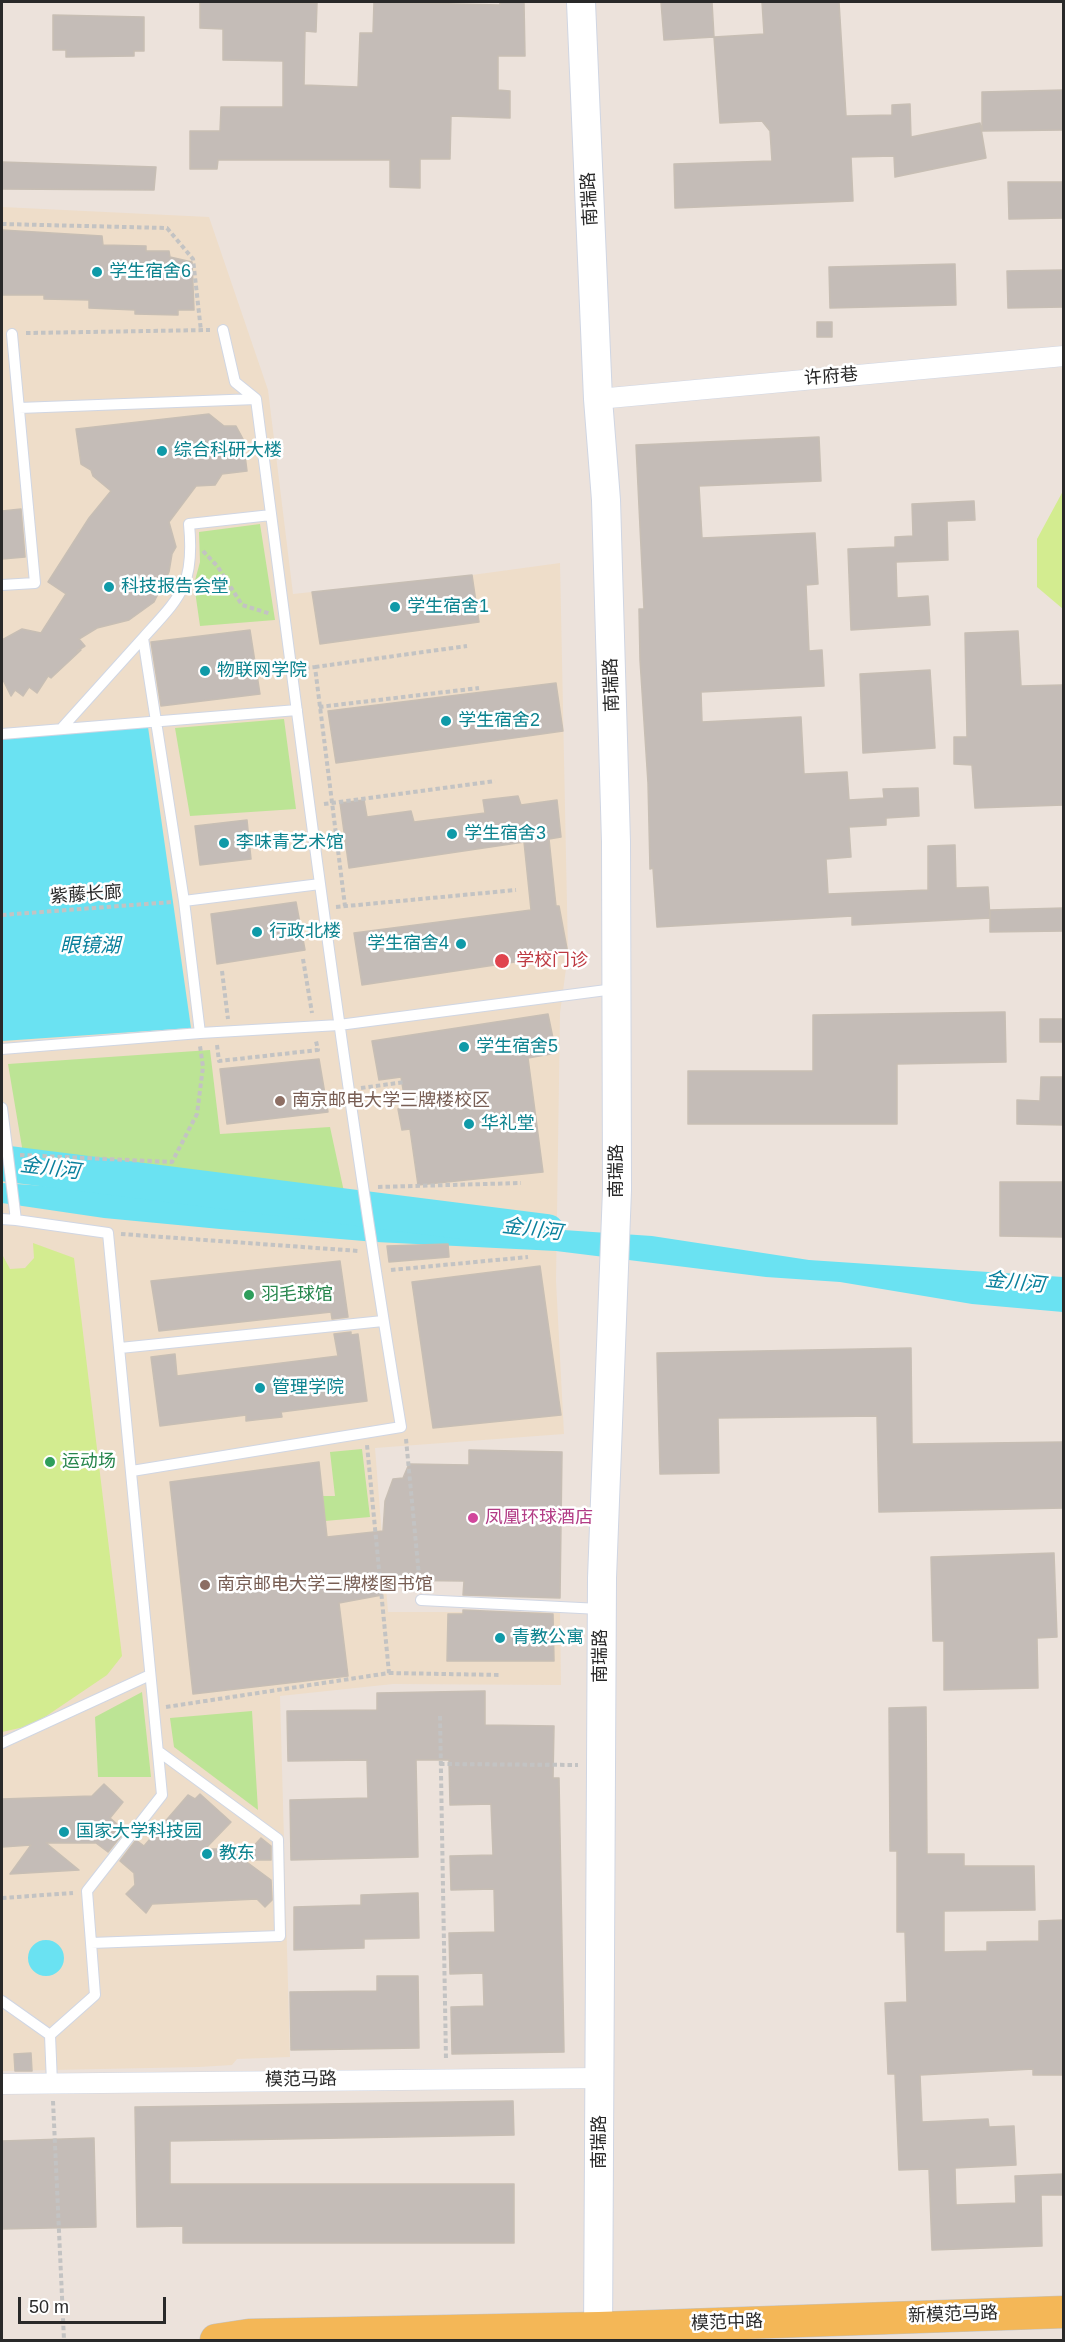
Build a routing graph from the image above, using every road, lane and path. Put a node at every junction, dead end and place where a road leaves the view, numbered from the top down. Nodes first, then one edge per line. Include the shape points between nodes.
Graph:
1 (581, 2) edge
2 (2, 224) edge
3 (223, 330) joint
4 (201, 331) junction
5 (12, 333) joint
6 (1064, 357) edge
7 (256, 399) junction
8 (598, 399) junction
9 (19, 408) junction
10 (271, 515) junction
11 (190, 542) junction
12 (2, 585) edge
13 (285, 618) junction
14 (143, 638) junction
15 (467, 646) dead end
16 (315, 667) junction
17 (292, 669) junction
18 (479, 688) dead end
19 (319, 706) junction
20 (297, 710) junction
21 (155, 721) junction
22 (61, 729) junction
23 (2, 734) edge
24 (495, 781) dead end
25 (332, 804) junction
26 (320, 884) junction
27 (516, 890) dead end
28 (184, 901) junction
29 (172, 902) dead end
30 (345, 906) junction
31 (323, 908) junction
32 (2, 915) edge
33 (222, 971) dead end
34 (617, 989) junction
35 (339, 1025) junction
36 (230, 1032) junction
37 (200, 1034) junction
38 (2, 1049) edge
39 (405, 1082) dead end
40 (348, 1089) junction
41 (2, 1108) edge
42 (8, 1157) junction
43 (521, 1183) dead end
44 (363, 1192) junction
45 (15, 1215) junction
46 (2, 1219) edge
47 (108, 1233) junction
48 (372, 1252) junction
49 (528, 1257) dead end
50 (375, 1272) junction
51 (383, 1321) junction
52 (120, 1348) junction
53 (401, 1427) junction
54 (366, 1433) junction
55 (132, 1471) junction
56 (421, 1600) joint
57 (601, 1609) junction
58 (389, 1673) junction
59 (501, 1674) dead end
60 (150, 1675) junction
61 (154, 1709) junction
62 (440, 1716) dead end
63 (2, 1743) edge
64 (158, 1751) junction
65 (440, 1764) junction
66 (601, 1765) junction
67 (87, 1892) junction
68 (2, 1898) edge
69 (91, 1943) junction
70 (2, 2001) edge
71 (50, 2035) junction
72 (600, 2078) junction
73 (447, 2079) junction
74 (52, 2083) junction
75 (2, 2084) edge
76 (1064, 2312) edge
77 (843, 2318) joint
78 (598, 2334) edge
79 (64, 2340) edge
80 (216, 2340) edge

1 - 8 street, 南瑞路
2 - 4 path via 167,228 193,259
3 - 4 path
3 - 7 lane via 235,382
4 - 5 path
5 - 9 lane
6 - 8 street, 许府巷
7 - 9 lane
7 - 10 lane
8 - 34 street, 南瑞路 via 607,512
9 - 12 lane via 35,583
10 - 11 lane via 189,525
10 - 13 lane
11 - 13 path via 207,553 242,605
11 - 14 lane via 187,576 179,598
13 - 17 lane
14 - 21 lane
14 - 22 lane
15 - 16 path
16 - 17 path
16 - 19 path
17 - 20 lane
18 - 19 path
19 - 25 path
20 - 21 lane
20 - 26 lane
21 - 22 lane
21 - 28 lane
22 - 23 lane
24 - 25 path
25 - 30 path
26 - 28 lane
26 - 31 lane
27 - 30 path
28 - 37 lane
29 - 32 path, 紫藤长廊
30 - 31 path
31 - 35 lane
33 - 36 path
34 - 35 lane
34 - 57 street, 南瑞路 via 617,1190
35 - 36 lane
35 - 40 lane
36 - 37 lane
37 - 38 lane
37 - 42 path via 203,1067 197,1114 172,1162
39 - 40 path
40 - 44 lane
41 - 42 lane
42 - 45 lane
43 - 44 path
44 - 48 lane
45 - 46 lane
45 - 47 lane
47 - 48 path
47 - 52 lane
48 - 50 lane
49 - 50 path
50 - 51 lane
51 - 52 lane
51 - 53 lane
52 - 55 lane
53 - 54 lane
53 - 56 path via 408,1444
54 - 55 lane
54 - 58 path
55 - 60 lane
56 - 57 lane
57 - 66 street, 南瑞路
58 - 59 path
58 - 61 path
60 - 61 lane
60 - 63 lane
61 - 64 lane
62 - 65 path
64 - 67 lane via 162,1795
64 - 69 lane via 278,1839 280,1936
65 - 66 path
65 - 73 path
66 - 72 street, 南瑞路
67 - 68 path
67 - 69 lane
69 - 71 lane via 95,1995
70 - 71 lane
71 - 74 lane
72 - 73 street, 模范马路
72 - 78 street, 南瑞路
73 - 74 street, 模范马路
74 - 75 street, 模范马路
74 - 79 path
76 - 77 main road, 新模范马路
77 - 78 main road, 模范中路
78 - 80 main road, 模范中路 via 249,2335

